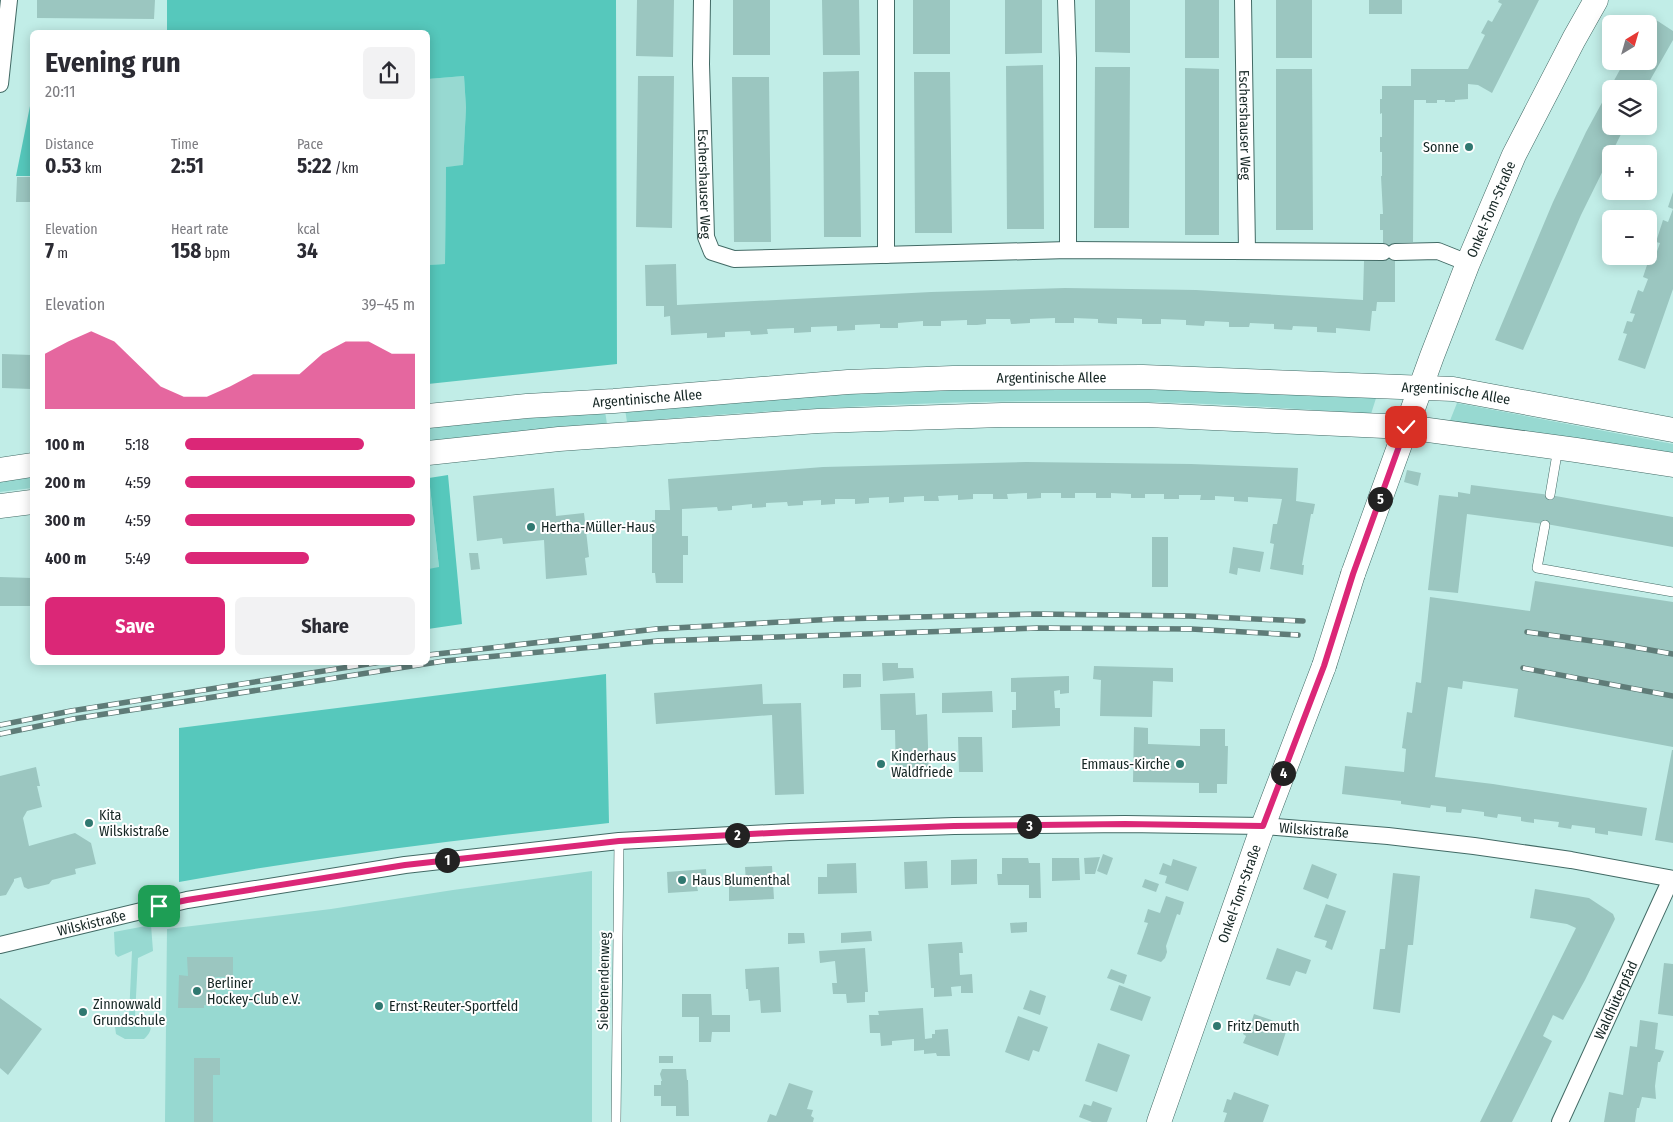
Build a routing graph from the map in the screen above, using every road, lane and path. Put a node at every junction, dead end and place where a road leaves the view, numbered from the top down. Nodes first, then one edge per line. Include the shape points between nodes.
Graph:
1 (9, 0) edge
2 (702, 0) edge
3 (886, 0) edge
4 (1066, 0) edge
5 (1243, 0) edge
6 (1596, 0) edge
7 (0, 84) edge
8 (1068, 250) junction
9 (1247, 250) junction
10 (886, 255) junction
11 (1468, 263) junction
12 (1420, 387) junction
13 (430, 416) edge
14 (1406, 427) junction
15 (1673, 430) edge
16 (1558, 447) junction
17 (430, 453) edge
18 (30, 465) edge
19 (1673, 465) edge
20 (0, 470) edge
21 (1550, 495) dead end
22 (30, 502) edge
23 (0, 506) edge
24 (1545, 524) dead end
25 (1673, 592) edge
26 (1263, 826) junction
27 (619, 841) junction
28 (1672, 879) edge
29 (0, 945) edge
30 (616, 1122) edge
31 (1159, 1122) edge
32 (1560, 1122) edge

1 - 7 street
2 - 10 street, Eschershauser Weg via 706,237 712,252 734,259
3 - 10 street
4 - 8 street
5 - 9 street, Eschershauser Weg
6 - 11 main road, Onkel-Tom-Straße via 1514,155
8 - 9 street, Eschershauser Weg
8 - 10 street, Eschershauser Weg
9 - 11 street, Eschershauser Weg via 1438,251
11 - 12 main road, Onkel-Tom-Straße
12 - 13 main road, Argentinische Allee via 1143,377 953,378 829,384
12 - 14 main road, Onkel-Tom-Straße
12 - 15 main road, Argentinische Allee via 1453,389
14 - 16 main road
14 - 17 main road via 1148,415 1002,414 818,421 559,439
14 - 26 main road, Onkel-Tom-Straße, bridge via 1324,666
16 - 19 main road
16 - 21 lane
18 - 20 main road
22 - 23 main road
24 - 25 lane via 1537,568
26 - 27 street, Wilskistraße via 954,826
26 - 28 street, Wilskistraße via 1474,846
26 - 31 main road, Onkel-Tom-Straße
27 - 29 street, Wilskistraße via 405,865 187,900
27 - 30 lane, Siebenendenweg
28 - 32 street, Waldhüterpfad

